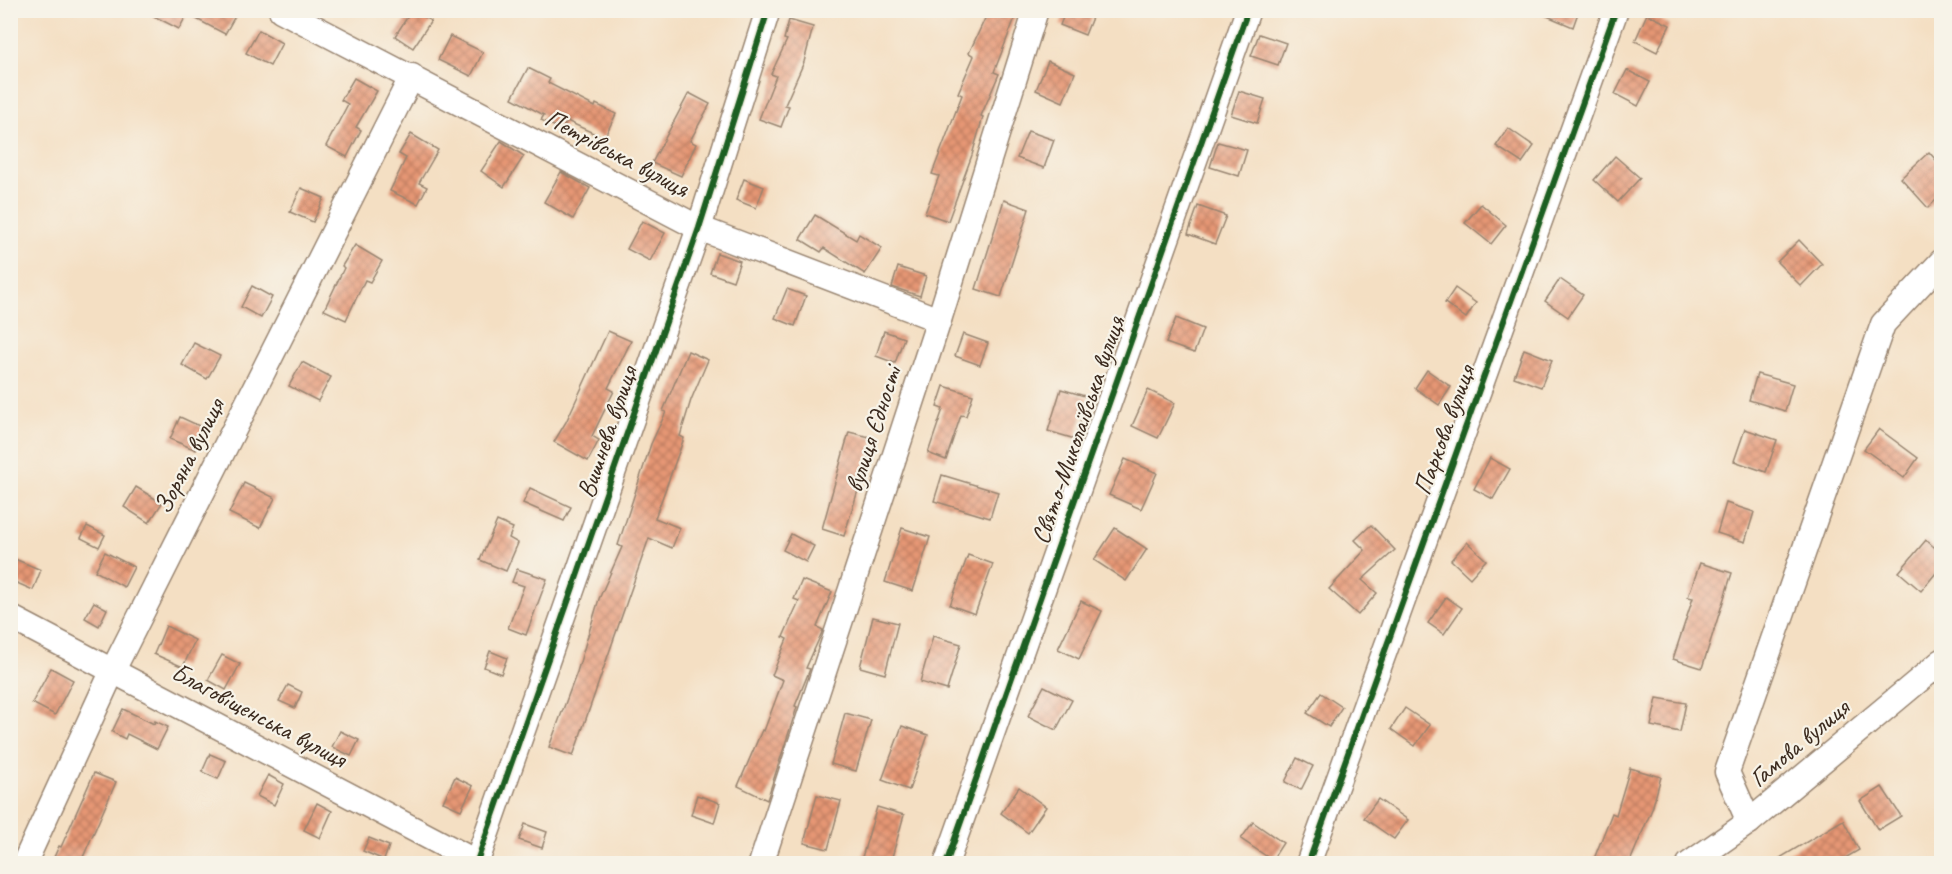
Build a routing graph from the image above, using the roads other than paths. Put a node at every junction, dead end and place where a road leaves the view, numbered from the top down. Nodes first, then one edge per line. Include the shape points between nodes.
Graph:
1 (281, 10) edge
2 (768, 10) edge
3 (1036, 10) edge
4 (1248, 10) edge
5 (1616, 10) edge
6 (411, 76) junction
7 (699, 228) junction
8 (1941, 261) edge
9 (939, 320) junction
10 (10, 617) edge
11 (1941, 661) edge
12 (113, 670) junction
13 (1749, 822) junction
14 (477, 863) edge
15 (24, 864) edge
16 (761, 864) edge
17 (946, 864) edge
18 (1308, 864) edge
19 (1689, 864) edge

1 - 6 street, Петрівська вулиця
2 - 7 street, Вишнева вулиця
3 - 9 street, вулиця Єдності
4 - 17 street, Свято-Миколаївська вулиця
5 - 18 street, Паркова вулиця
6 - 7 street, Петрівська вулиця
6 - 12 street, Зоряна вулиця
7 - 9 street, Петрівська вулиця
7 - 14 street, Вишнева вулиця
8 - 13 street via 1883,324 1727,772
9 - 16 street, вулиця Єдності
10 - 12 street, Благовіщенська вулиця
11 - 13 street, Гамова вулиця
12 - 14 street, Благовіщенська вулиця
12 - 15 street, Зоряна вулиця
13 - 19 street, Гамова вулиця

